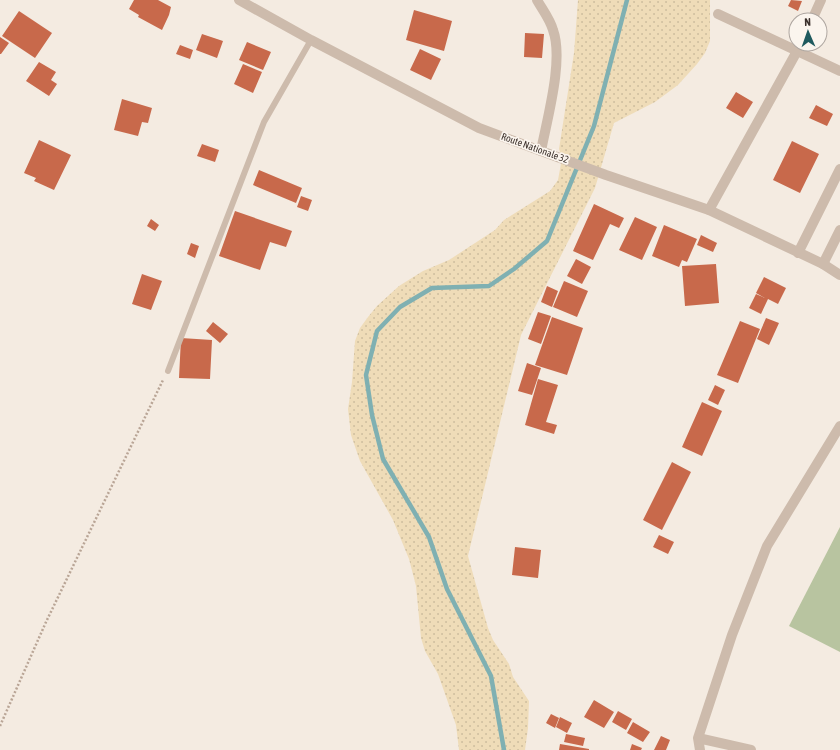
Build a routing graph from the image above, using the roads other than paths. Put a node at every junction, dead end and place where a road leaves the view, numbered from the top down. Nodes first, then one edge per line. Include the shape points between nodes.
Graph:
1 (239, 0) edge
2 (537, 0) edge
3 (821, 0) edge
4 (816, 12) edge
5 (718, 14) dead end
6 (311, 40) junction
7 (788, 43) edge
8 (797, 52) edge
9 (806, 52) edge
10 (840, 71) edge
11 (541, 151) junction
12 (840, 169) edge
13 (709, 210) junction
14 (840, 230) edge
15 (798, 253) junction
16 (823, 264) junction
17 (840, 275) edge
18 (168, 371) road end
19 (840, 426) edge
20 (698, 738) junction
21 (700, 750) edge
22 (751, 750) edge

1 - 6 street, Route Nationale 32
2 - 11 street via 554,30 556,52 554,82
3 - 4 street
5 - 7 street
6 - 11 street, Route Nationale 32 via 479,128
6 - 18 lane via 264,122
8 - 13 street
9 - 10 street
11 - 13 street, Route Nationale 32
12 - 15 street
13 - 15 street, Route Nationale 32
14 - 16 street
15 - 16 street, Route Nationale 32
16 - 17 street, Route Nationale 32
19 - 20 street via 767,546 732,635
20 - 21 street
20 - 22 street

